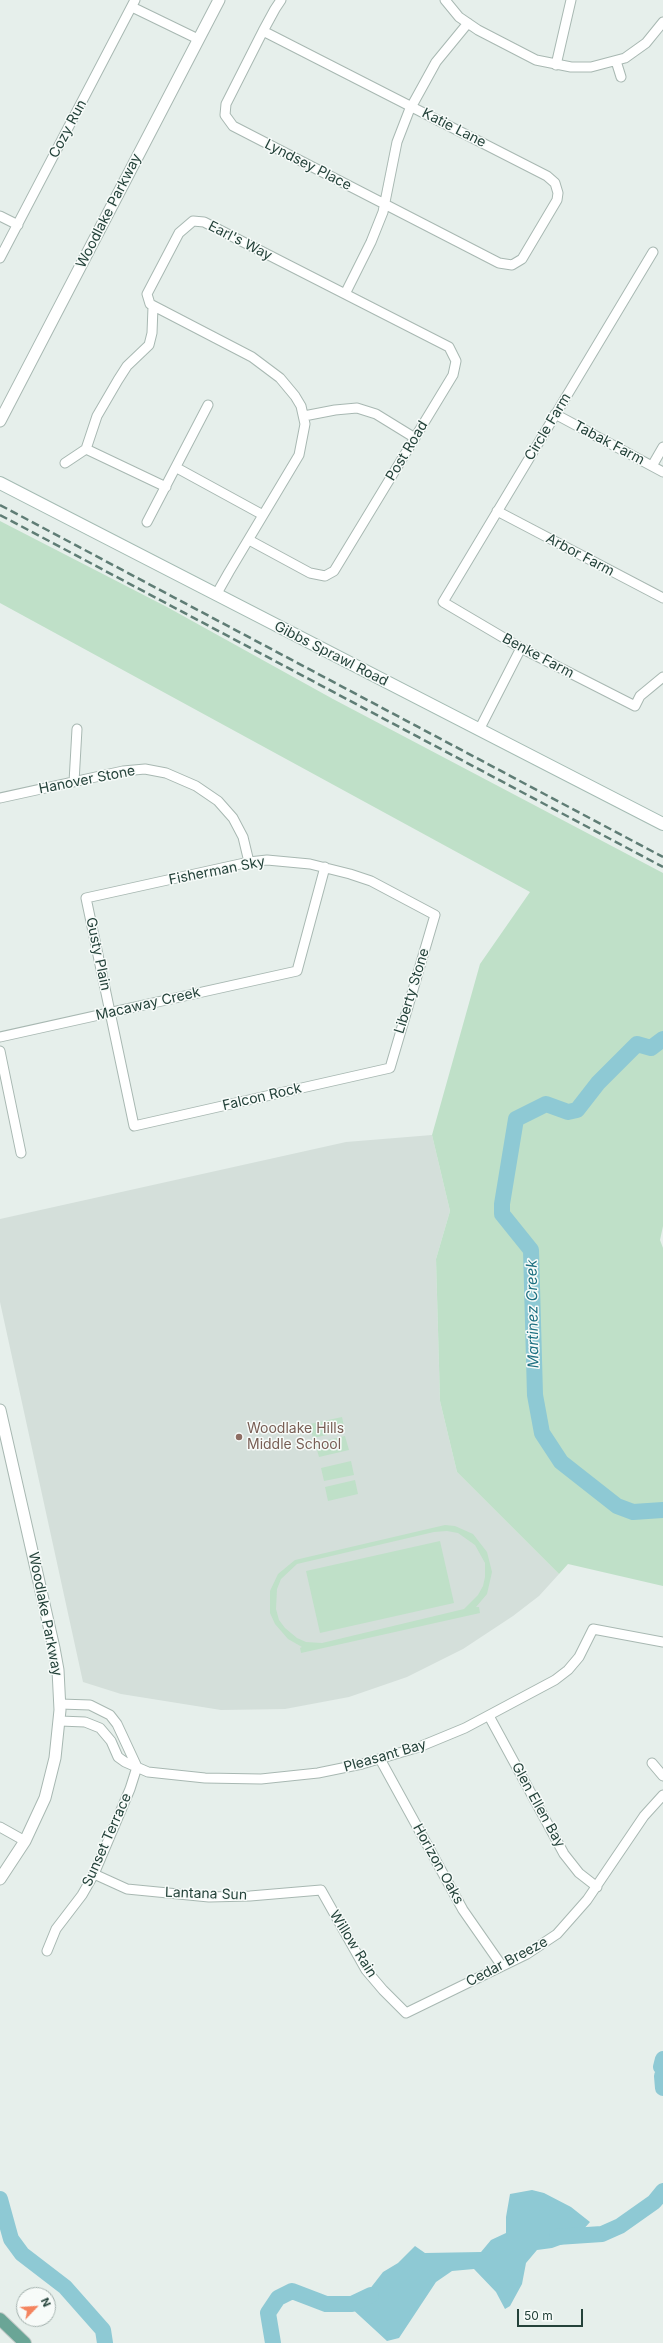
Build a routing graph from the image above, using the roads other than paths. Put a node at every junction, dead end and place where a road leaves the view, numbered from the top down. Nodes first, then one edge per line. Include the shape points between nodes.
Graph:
1 (219, 0) edge
2 (281, 0) edge
3 (445, 0) edge
4 (571, 0) edge
5 (133, 3) edge
6 (663, 22) edge
7 (468, 23) junction
8 (263, 32) junction
9 (198, 39) junction
10 (616, 61) junction
11 (556, 65) junction
12 (622, 77) dead end
13 (412, 107) junction
14 (384, 204) junction
15 (0, 216) edge
16 (18, 225) junction
17 (653, 252) dead end
18 (0, 258) edge
19 (512, 265) joint
20 (345, 294) junction
21 (153, 307) junction
22 (208, 405) dead end
23 (555, 414) junction
24 (304, 416) junction
25 (0, 421) edge
26 (415, 438) junction
27 (663, 447) edge
28 (86, 449) junction
29 (65, 463) dead end
30 (652, 466) junction
31 (177, 468) junction
32 (663, 472) edge
33 (0, 483) edge
34 (166, 487) junction
35 (498, 512) junction
36 (263, 515) junction
37 (147, 522) dead end
38 (249, 540) junction
39 (216, 595) junction
40 (663, 598) edge
41 (443, 602) joint
42 (521, 648) junction
43 (663, 677) edge
44 (77, 729) dead end
45 (479, 730) junction
46 (74, 782) junction
47 (0, 798) edge
48 (663, 824) edge
49 (249, 862) junction
50 (326, 867) junction
51 (86, 898) joint
52 (435, 915) joint
53 (111, 1012) junction
54 (0, 1037) edge
55 (0, 1051) edge
56 (390, 1068) joint
57 (134, 1126) joint
58 (21, 1153) dead end
59 (0, 1410) edge
60 (663, 1642) edge
61 (60, 1704) junction
62 (489, 1716) junction
63 (60, 1721) junction
64 (117, 1724) junction
65 (106, 1734) junction
66 (380, 1759) junction
67 (652, 1763) dead end
68 (137, 1767) junction
69 (663, 1776) edge
70 (663, 1795) edge
71 (0, 1827) edge
72 (25, 1841) junction
73 (94, 1874) junction
74 (0, 1879) edge
75 (597, 1887) junction
76 (321, 1890) joint
77 (47, 1951) dead end
78 (502, 1966) junction
79 (406, 2013) joint
80 (0, 2320) edge
81 (25, 2343) edge

1 - 9 street, Woodlake Parkway
2 - 8 street, Lyndsey Place
3 - 7 street
4 - 11 street
5 - 9 street
5 - 16 street, Cozy Run
6 - 10 street via 646,43
7 - 11 street via 536,60
7 - 13 street via 436,62
8 - 13 street, Katie Lane
8 - 14 street, Lyndsey Place via 226,104 224,111 227,120 233,126
9 - 25 street, Woodlake Parkway
10 - 11 street via 581,68
10 - 12 street
13 - 14 street via 397,142
13 - 19 street, Katie Lane via 547,176 555,183 557,200 522,259
14 - 19 street, Lyndsey Place via 499,263
14 - 20 street via 371,242
15 - 16 street
16 - 18 street, Cozy Run
17 - 23 street, Circle Farm
20 - 21 street, Earl's Way via 199,220 184,227 172,246 147,294
20 - 26 street, Post Road via 453,351 456,361 453,375
21 - 24 street via 252,357 289,387
21 - 28 street via 149,345 127,366 96,416
22 - 31 street
23 - 30 street, Tabak Farm
23 - 35 street, Circle Farm
24 - 26 street via 357,408 376,414
24 - 36 street via 304,432 299,455
26 - 38 street, Post Road via 338,567 330,574 318,576 310,573
27 - 30 street
28 - 29 street
28 - 34 street
30 - 32 street, Tabak Farm
31 - 34 street
31 - 36 street
33 - 39 main road, Gibbs Sprawl Road
34 - 37 street
35 - 40 street, Arbor Farm
35 - 41 street, Circle Farm
36 - 38 street
38 - 39 street
39 - 45 main road, Gibbs Sprawl Road
41 - 42 street, Benke Farm
42 - 43 street, Benke Farm via 635,706 640,696
42 - 45 street
44 - 46 street
45 - 48 main road, Gibbs Sprawl Road
46 - 47 street, Hanover Stone
46 - 49 street, Hanover Stone via 145,769 166,773 196,786 218,801 233,818 243,837
49 - 50 street, Fisherman Sky via 267,860
49 - 51 street, Fisherman Sky
50 - 52 street, Fisherman Sky via 370,881
50 - 53 street, Macaway Creek via 297,971
51 - 53 street, Gusty Plain
52 - 56 street, Liberty Stone
53 - 54 street, Macaway Creek
53 - 57 street, Gusty Plain
55 - 58 street
56 - 57 street, Falcon Rock
59 - 61 street, Woodlake Parkway via 54,1648
60 - 62 street, Pleasant Bay via 593,1629 579,1657 568,1670
61 - 63 street, Woodlake Parkway
61 - 64 street via 90,1705 99,1708 110,1715
62 - 66 street, Pleasant Bay via 419,1747
62 - 75 street, Glen Ellen Bay via 564,1854 579,1873
63 - 65 street via 84,1722 100,1728
63 - 72 street, Woodlake Parkway via 51,1777 35,1822
64 - 65 street
64 - 68 street
65 - 68 street, Pleasant Bay via 118,1756
66 - 68 street, Pleasant Bay via 318,1773 261,1779 160,1774
66 - 78 street, Horizon Oaks via 463,1910
67 - 69 street
68 - 73 street, Sunset Terrace via 130,1790
70 - 75 street, Cedar Breeze via 644,1816
71 - 72 street
72 - 74 street, Woodlake Parkway
73 - 76 street, Lantana Sun via 127,1889 202,1896 250,1896
73 - 77 street, Sunset Terrace via 82,1896 56,1930
75 - 78 street, Cedar Breeze via 557,1934 543,1945
76 - 79 street, Willow Rain via 366,1970
78 - 79 street, Cedar Breeze
80 - 81 main road

